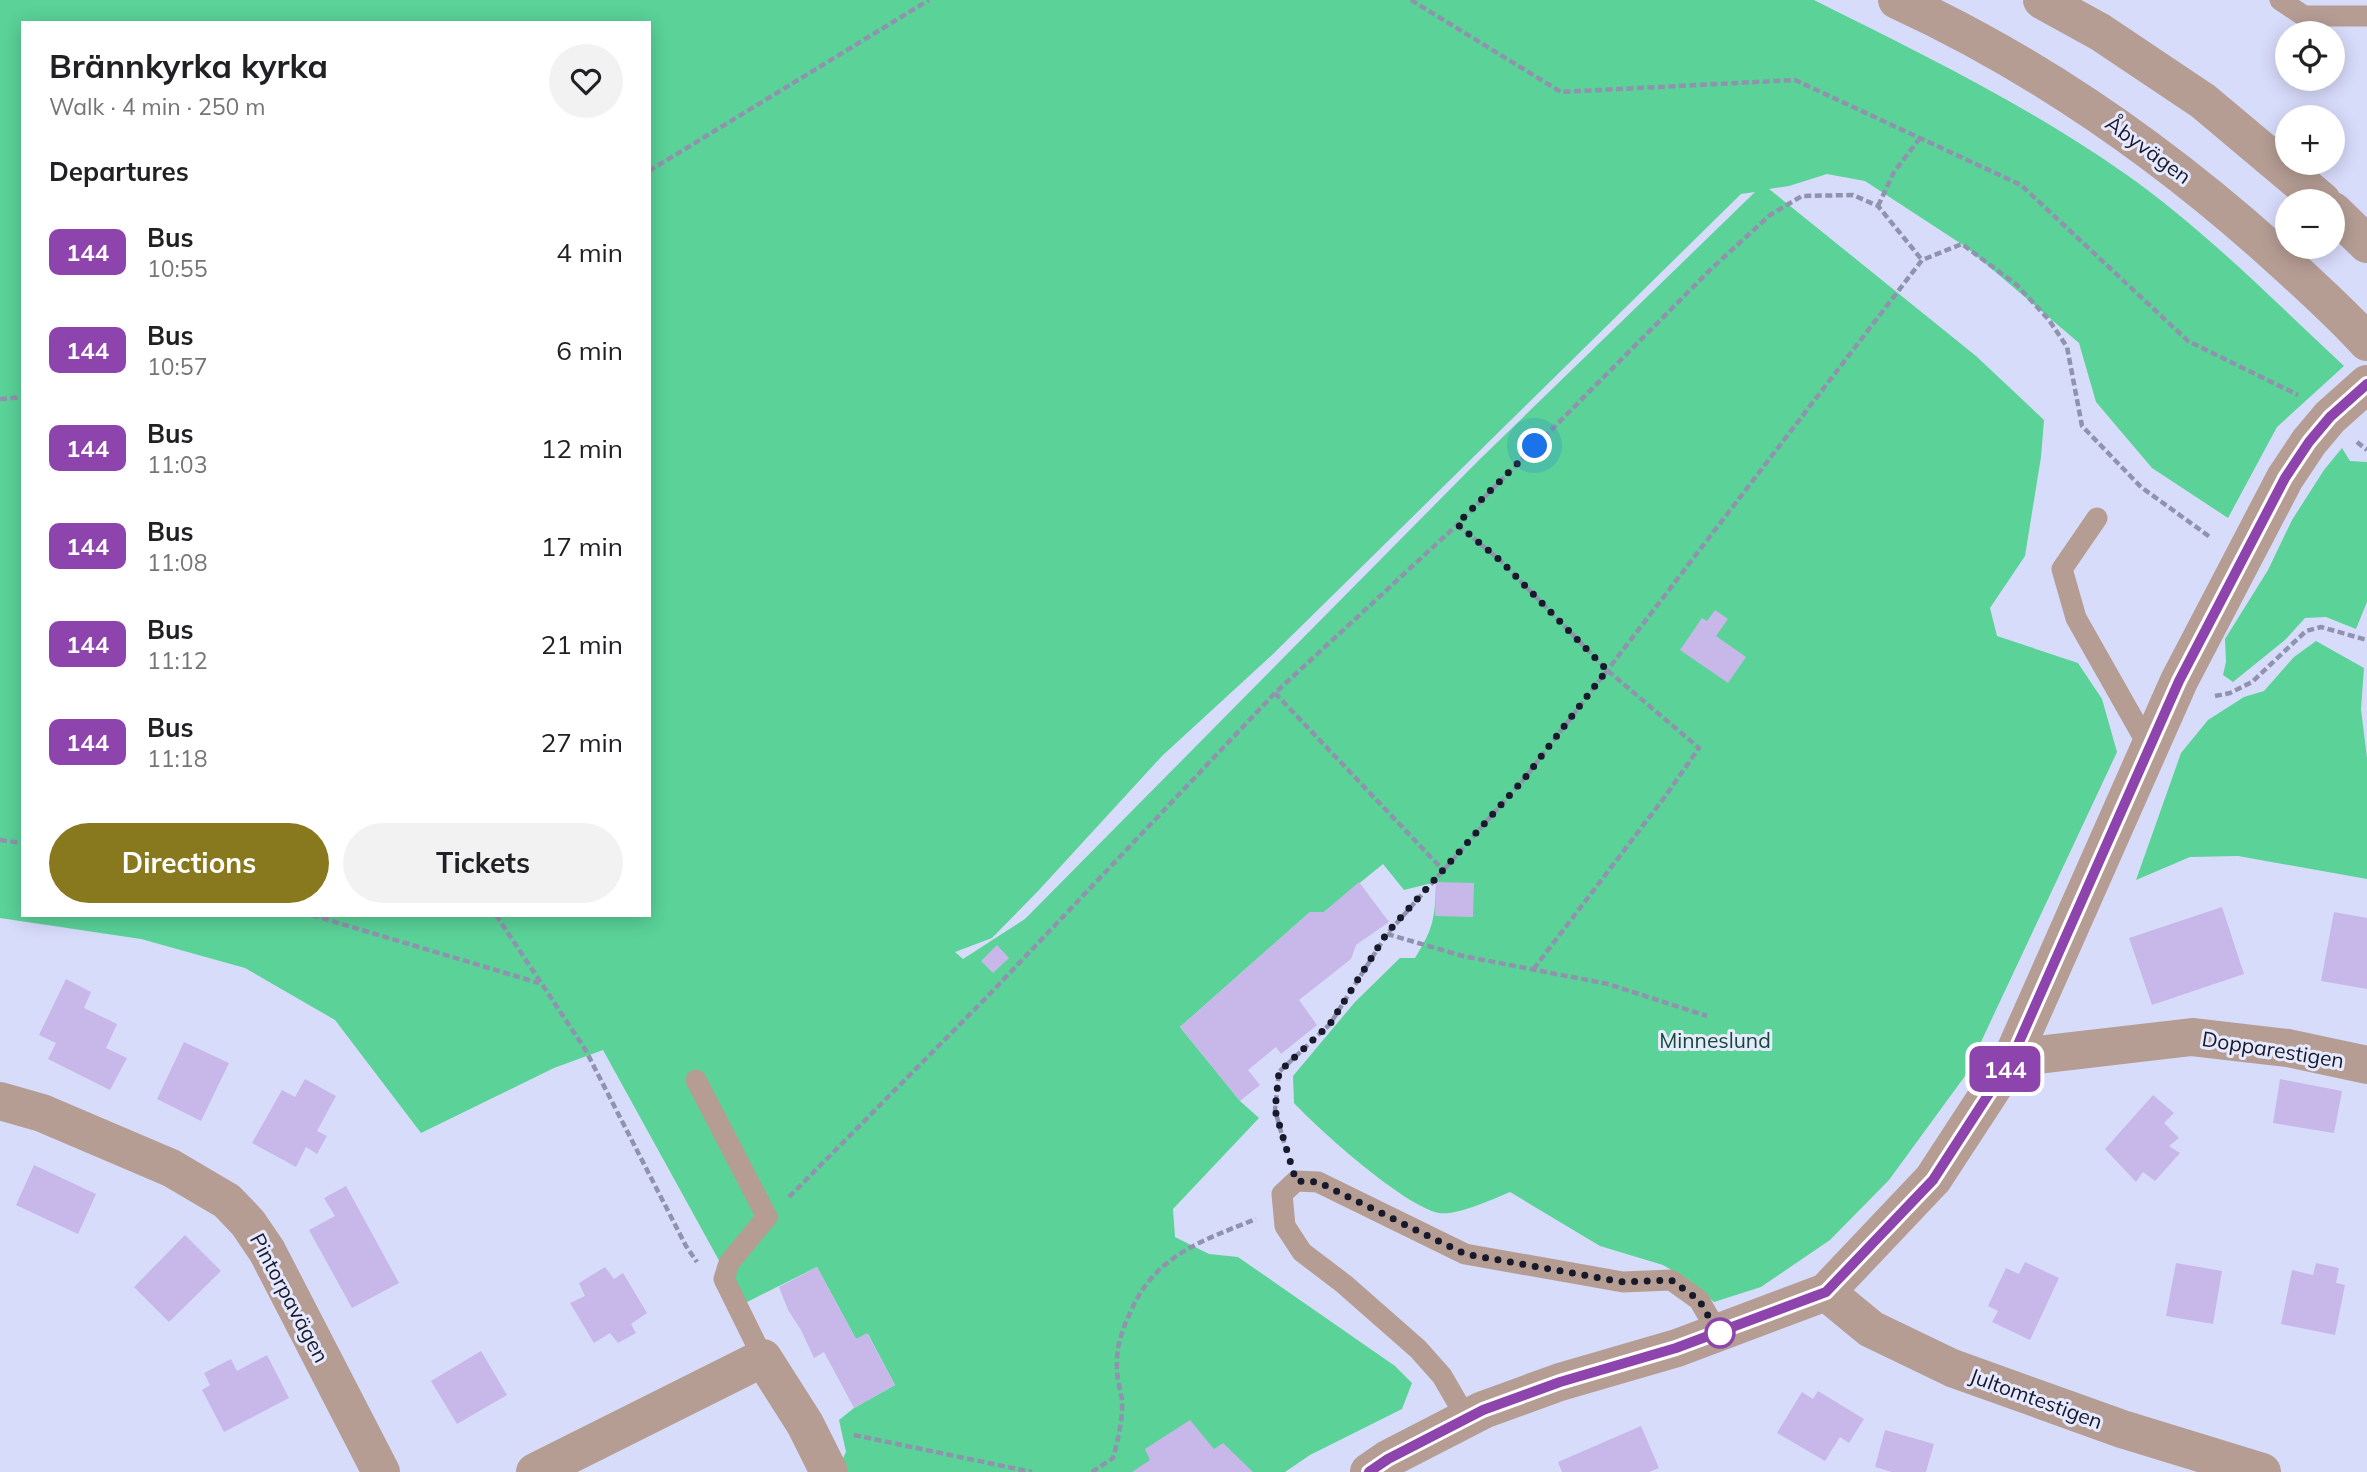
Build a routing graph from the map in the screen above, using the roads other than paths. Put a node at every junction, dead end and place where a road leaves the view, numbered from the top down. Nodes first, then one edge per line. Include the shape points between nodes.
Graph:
1 (1897, 0) edge
2 (2042, 0) edge
3 (2280, 0) edge
4 (2367, 16) edge
5 (2308, 189) edge
6 (2345, 223) edge
7 (2367, 244) edge
8 (2367, 342) edge
9 (2367, 384) edge
10 (2096, 517) dead end
11 (2149, 747) junction
12 (2012, 1058) junction
13 (2367, 1065) edge
14 (696, 1080) dead end
15 (0, 1101) edge
16 (1826, 1292) junction
17 (1718, 1333) junction
18 (763, 1358) junction
19 (1467, 1419) junction
20 (381, 1472) edge
21 (535, 1472) edge
22 (830, 1472) edge
23 (1369, 1472) edge
24 (2262, 1472) edge

1 - 8 street, Åbyvägen via 2021,66 2118,126 2249,230
2 - 5 street via 2100,32 2203,101
3 - 4 lane via 2304,16
6 - 7 street
9 - 11 street via 2330,417 2285,478
10 - 11 lane via 2062,569 2076,618
11 - 12 street
12 - 13 street, Dopparestigen via 2192,1037 2288,1048
12 - 16 street via 1933,1180
14 - 18 lane via 767,1217 729,1263 724,1279
15 - 20 street, Pintorpavägen via 42,1113 171,1168 227,1201 267,1251
16 - 17 street
16 - 24 street, Jultomtestigen via 1871,1329 1952,1368 2122,1429
17 - 19 street via 1560,1382
17 - 19 lane via 1699,1300 1671,1280 1623,1282 1465,1254 1318,1182 1296,1181 1282,1194 1285,1226 1302,1252 1418,1349 1442,1376
18 - 21 street
18 - 22 street
19 - 23 street

